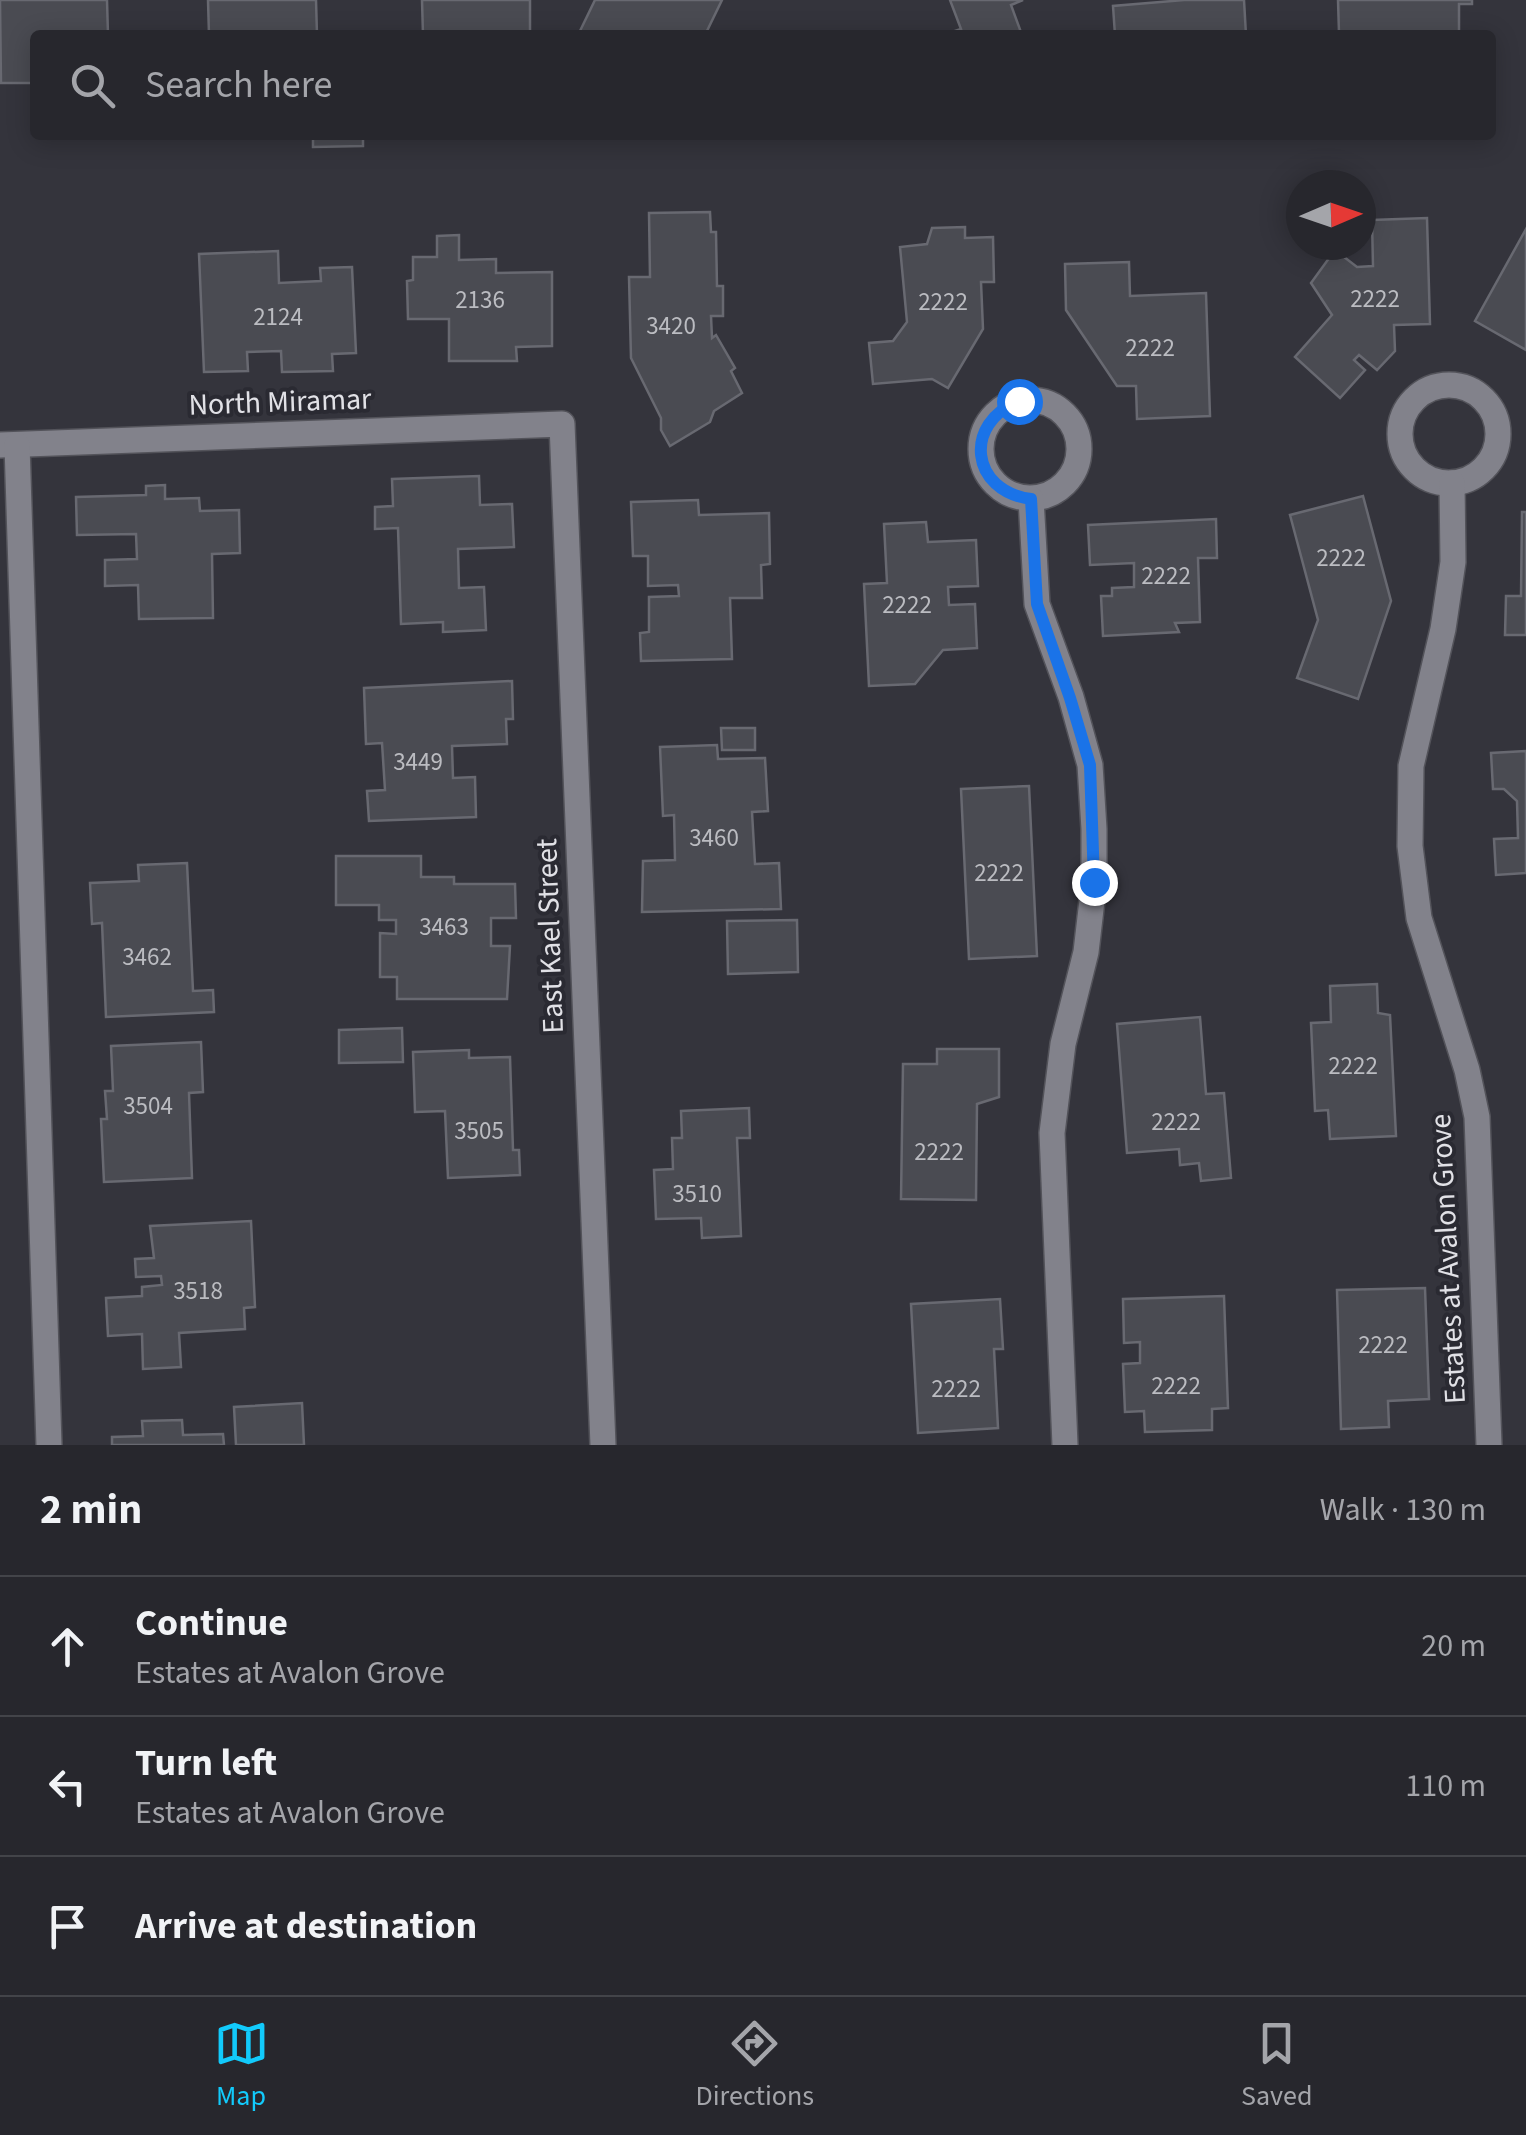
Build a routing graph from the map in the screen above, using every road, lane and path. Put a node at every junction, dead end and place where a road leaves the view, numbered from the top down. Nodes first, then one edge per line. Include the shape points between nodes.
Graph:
1 (562, 424) joint
2 (9, 445) edge
3 (1452, 484) dead end
4 (1031, 499) dead end
5 (49, 1445) edge
6 (603, 1445) edge
7 (1065, 1445) edge
8 (1489, 1445) edge

1 - 2 street, North Miramar
1 - 6 street, East Kael Street
2 - 5 street
3 - 8 street, Estates at Avalon Grove via 1453,562 1412,766 1410,846 1419,918 1477,1118
4 - 7 street via 1037,604 1090,765 1094,829 1086,952 1063,1044 1052,1133

